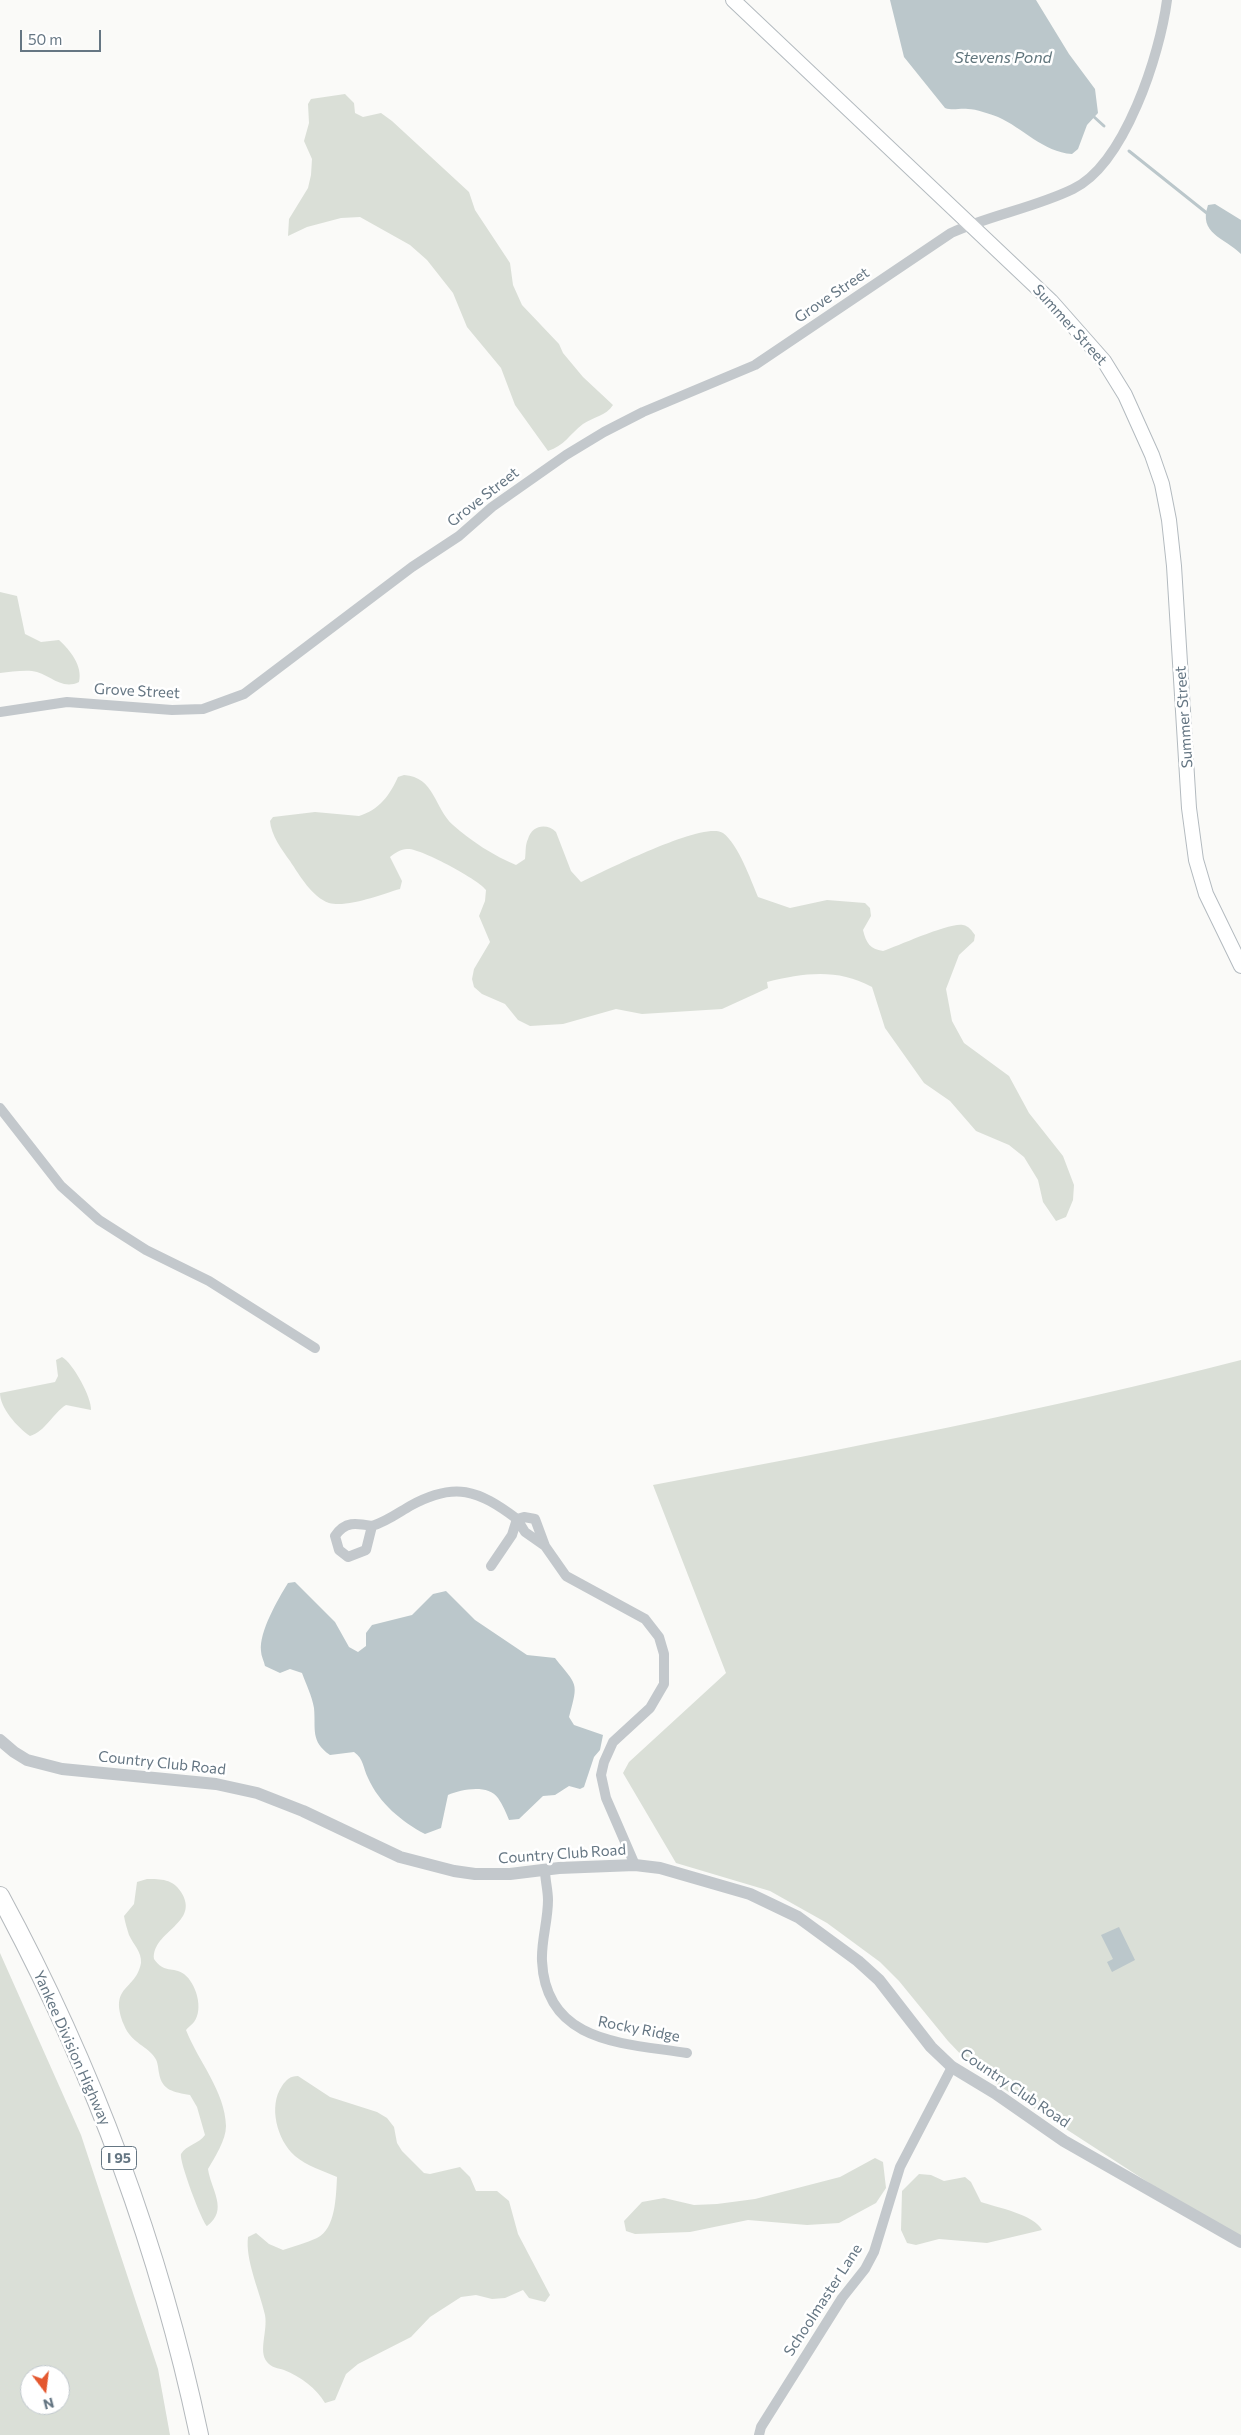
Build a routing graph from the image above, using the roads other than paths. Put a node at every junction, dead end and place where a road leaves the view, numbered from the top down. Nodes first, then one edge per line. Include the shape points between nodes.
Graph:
1 (733, 0) edge
2 (1166, 0) edge
3 (969, 225) junction
4 (0, 712) edge
5 (1241, 966) edge
6 (0, 1108) edge
7 (315, 1348) dead end
8 (517, 1519) junction
9 (372, 1526) dead end
10 (545, 1546) junction
11 (491, 1566) dead end
12 (0, 1740) edge
13 (635, 1865) junction
14 (545, 1870) junction
15 (0, 1896) edge
16 (687, 2053) dead end
17 (952, 2067) junction
18 (1241, 2242) edge
19 (199, 2435) edge
20 (759, 2435) edge

1 - 3 main road, Summer Street
2 - 3 street, Grove Street via 1160,39 1151,68 1133,111 1102,167 1073,189
3 - 4 street, Grove Street via 934,244 755,365 643,412 566,455 492,506 459,536 412,567 244,694 203,709 172,710 67,702
3 - 5 main road, Summer Street via 1052,301 1104,361 1126,395 1152,455 1162,484 1174,566 1189,808 1196,860 1206,894
6 - 7 street via 61,1186 99,1220 146,1250 209,1281
8 - 9 street via 491,1500 474,1493 454,1491 428,1496
8 - 10 street via 525,1532
8 - 10 street via 535,1519
8 - 11 street via 512,1535
10 - 13 street via 566,1576 645,1618 660,1637 664,1654 664,1684 650,1708 613,1742 601,1776 606,1798
12 - 14 street, Country Club Road via 27,1760 62,1769 216,1784 257,1793 400,1857 454,1871 510,1874
13 - 14 street, Country Club Road
13 - 17 street, Country Club Road via 660,1868 750,1894 798,1917 844,1949 879,1980 931,2046
14 - 16 street, Rocky Ridge via 548,1900 543,1972 549,1994 557,2007 573,2025 598,2038
15 - 19 highway, Yankee Division Highway / I 95 via 66,2027 123,2168 165,2298
17 - 18 street, Country Club Road via 1064,2141
17 - 20 street, Schoolmaster Lane via 900,2167 870,2258 810,2347

